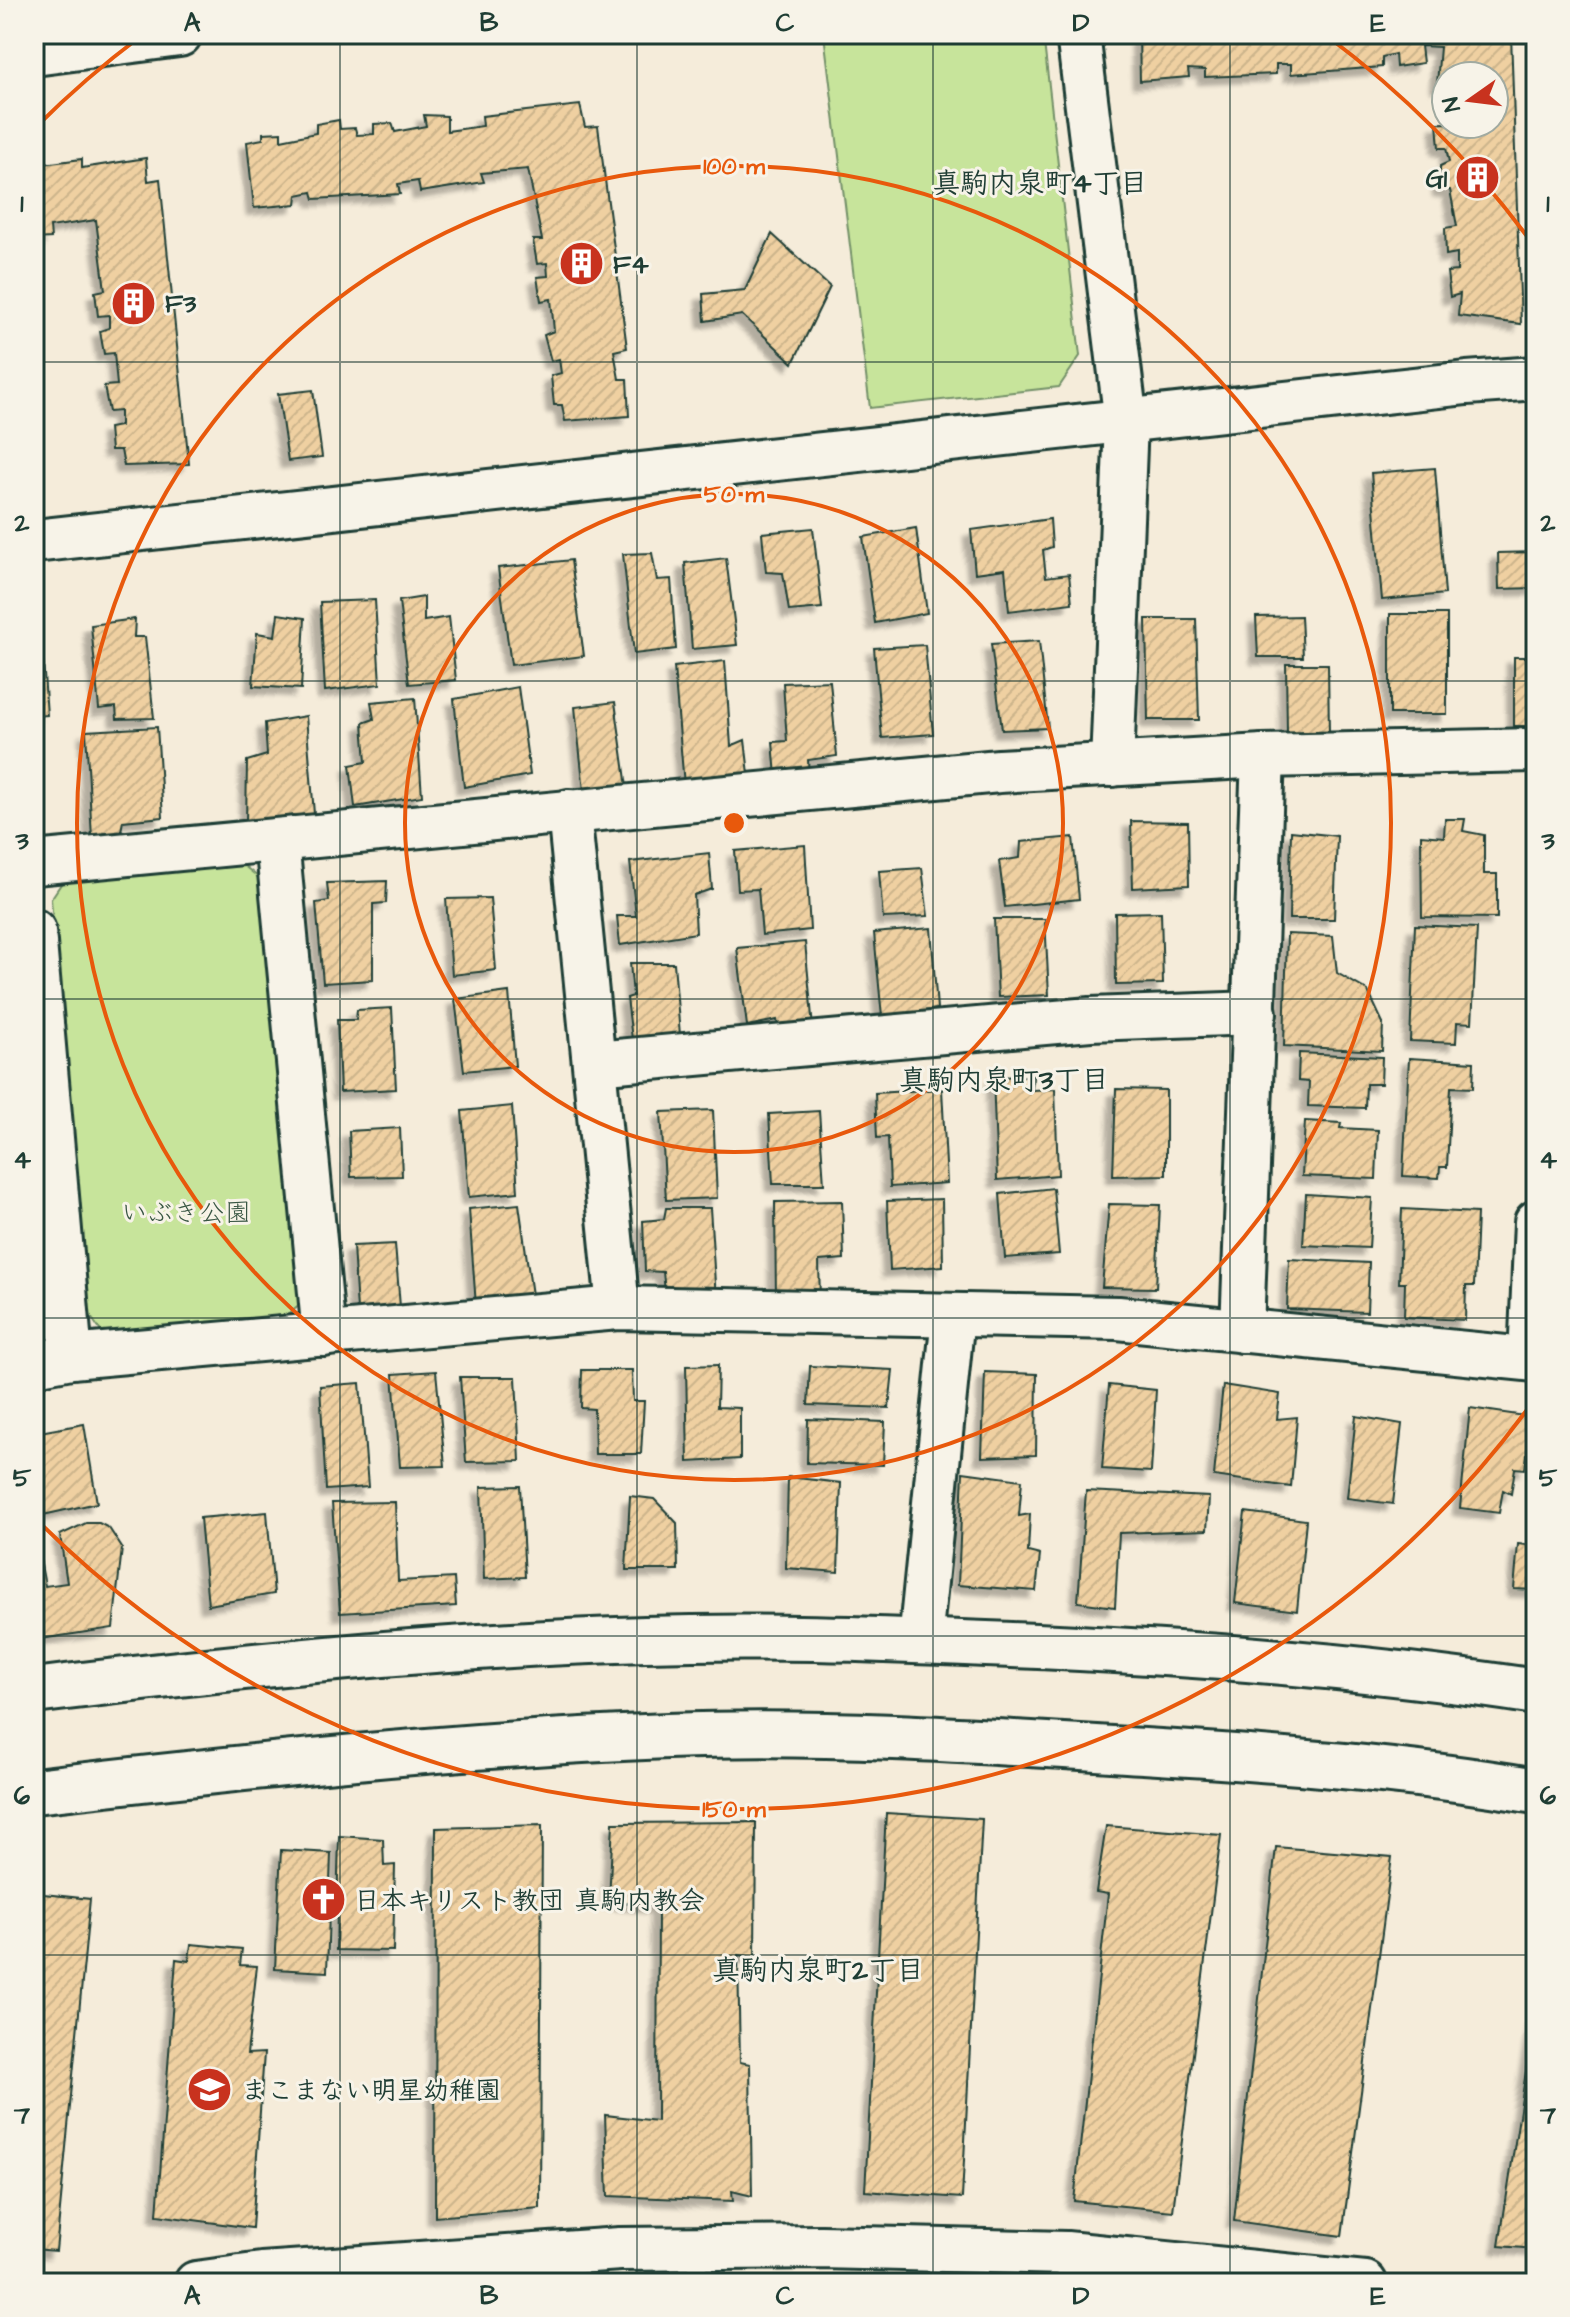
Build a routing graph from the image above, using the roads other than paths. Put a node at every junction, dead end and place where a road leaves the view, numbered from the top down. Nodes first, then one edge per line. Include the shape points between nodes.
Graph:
1 (179, 34) edge
2 (1078, 34) edge
3 (34, 53) edge
4 (1536, 378) edge
5 (1126, 422) junction
6 (34, 541) edge
7 (1536, 750) edge
8 (1263, 756) junction
9 (1112, 765) junction
10 (569, 811) junction
11 (277, 841) junction
12 (34, 863) edge
13 (34, 931) edge
14 (1255, 1013) junction
15 (595, 1063) junction
16 (1536, 1222) edge
17 (618, 1308) junction
18 (953, 1316) junction
19 (1242, 1331) junction
20 (324, 1335) junction
21 (1533, 1359) edge
22 (52, 1361) edge
23 (920, 1641) junction
24 (34, 1691) edge
25 (1536, 1692) edge
26 (34, 1791) edge
27 (1536, 1791) edge
28 (261, 2278) edge
29 (1360, 2282) edge
30 (196, 2283) edge

1 - 3 street
2 - 5 street
4 - 5 street
5 - 6 street
5 - 9 street
7 - 8 street
8 - 9 street
8 - 14 street
9 - 10 street
10 - 11 street
10 - 15 street
11 - 12 street
11 - 20 street
13 - 22 street
14 - 15 street via 1090,1019
14 - 19 street
15 - 17 street
16 - 21 street
17 - 18 street
17 - 20 street
18 - 19 street via 1118,1318
18 - 23 street
19 - 21 street
20 - 22 street
23 - 24 street via 754,1637 534,1644 228,1667
23 - 25 street via 1229,1658
26 - 27 street via 498,1745 768,1735 910,1736 1216,1756
28 - 29 street via 620,2249 821,2247 1066,2253
28 - 30 street

